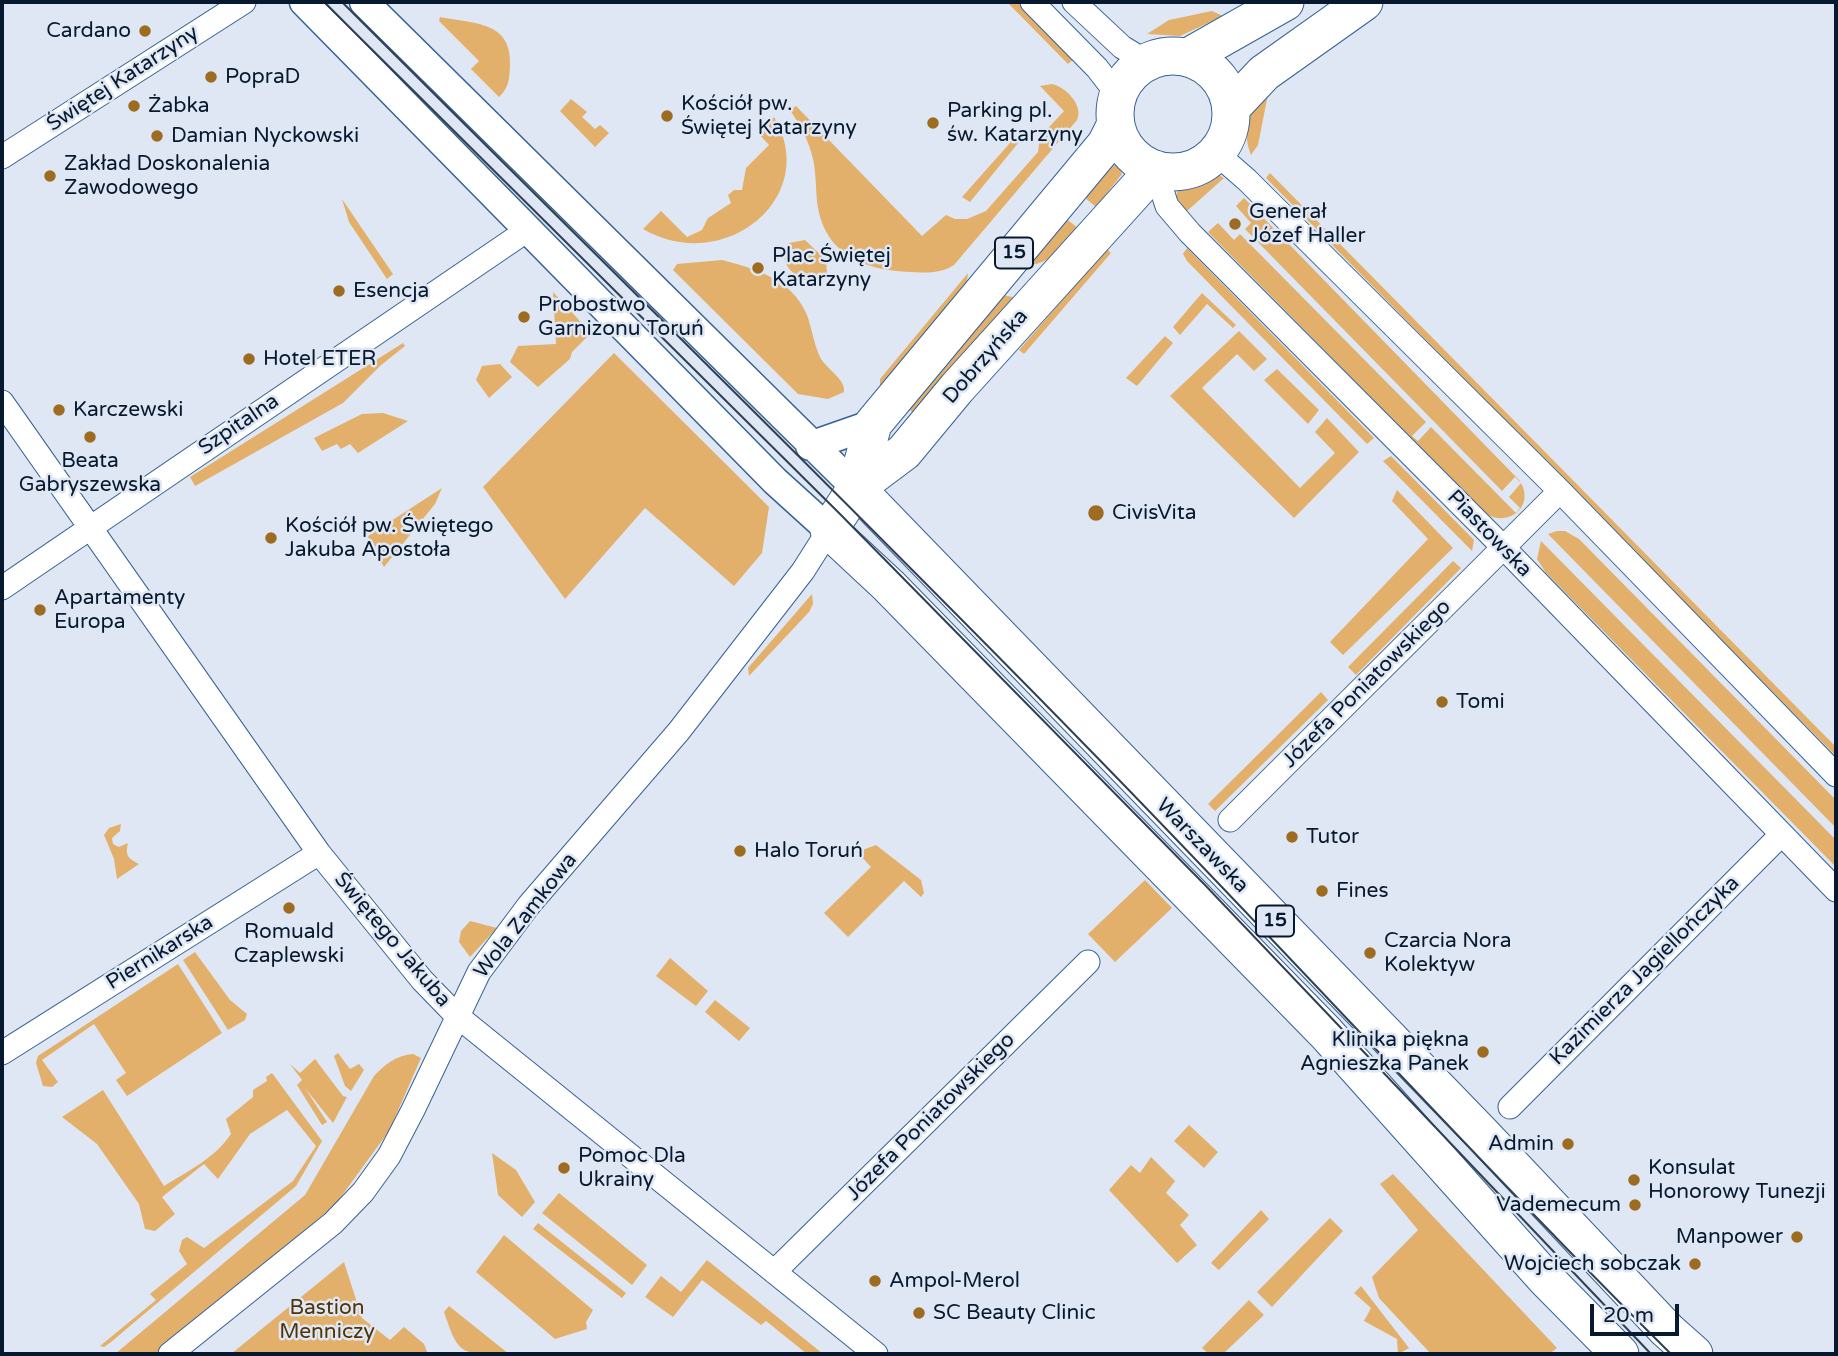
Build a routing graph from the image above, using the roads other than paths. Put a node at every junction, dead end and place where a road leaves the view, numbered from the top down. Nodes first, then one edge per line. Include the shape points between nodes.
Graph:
1 (244, 2) edge
2 (304, 2) edge
3 (365, 2) edge
4 (1032, 2) edge
5 (1074, 2) edge
6 (1285, 2) edge
7 (1364, 2) edge
8 (1188, 57) junction
9 (1145, 61) junction
10 (1231, 108) junction
11 (1116, 110) junction
12 (1216, 153) junction
13 (2, 157) edge
14 (1155, 170) junction
15 (530, 229) junction
16 (2, 401) edge
17 (873, 424) junction
18 (810, 446) junction
19 (856, 488) junction
20 (1560, 491) junction
21 (89, 527) junction
22 (829, 530) junction
23 (1504, 548) junction
24 (2, 588) edge
25 (1836, 775) edge
26 (1230, 820) dead end
27 (1781, 835) junction
28 (319, 853) junction
29 (1836, 890) edge
30 (1088, 962) dead end
31 (456, 1015) junction
32 (4, 1047) edge
33 (1510, 1107) dead end
34 (774, 1272) junction
35 (170, 1354) edge
36 (876, 1354) edge
37 (1620, 1354) edge
38 (1694, 1354) edge

1 - 13 street, Świętej Katarzyny
2 - 15 street
3 - 18 street
4 - 11 street via 1102,73
5 - 9 street via 1122,47
6 - 8 main road
7 - 10 main road via 1264,73
8 - 9 main road via 1171,55
8 - 10 main road via 1217,75
9 - 11 main road, 15 via 1127,76
10 - 12 main road via 1225,140
11 - 14 main road via 1123,145
11 - 17 main road, Dobrzyńska / 15 via 1106,144
12 - 14 main road via 1190,170
12 - 20 street
14 - 19 main road, Dobrzyńska / 15 via 904,452
14 - 23 street, Piastowska via 1167,206 1190,233
15 - 21 street, Szpitalna
15 - 22 street via 775,481
16 - 21 street, Świętego Jakuba
17 - 18 street
17 - 19 main road, Dobrzyńska / 15
18 - 19 street
19 - 22 main road, 15
19 - 38 main road, Warszawska / 15
20 - 23 street, Józefa Poniatowskiego
20 - 25 street
21 - 24 street, Szpitalna
21 - 28 street, Świętego Jakuba
22 - 31 street, Wola Zamkowa via 803,571 679,731 508,933 479,972
22 - 37 main road, Warszawska / 15 via 1326,1033 1545,1278
23 - 26 street, Józefa Poniatowskiego
23 - 27 street, Piastowska
27 - 29 street, Piastowska
27 - 33 street, Kazimierza Jagiellończyka
28 - 31 street, Świętego Jakuba
28 - 32 street, Piernikarska
30 - 34 street, Józefa Poniatowskiego
31 - 34 street, Świętego Jakuba
31 - 35 street, Wola Zamkowa via 395,1144 363,1192 333,1223
34 - 36 street, Świętego Jakuba

